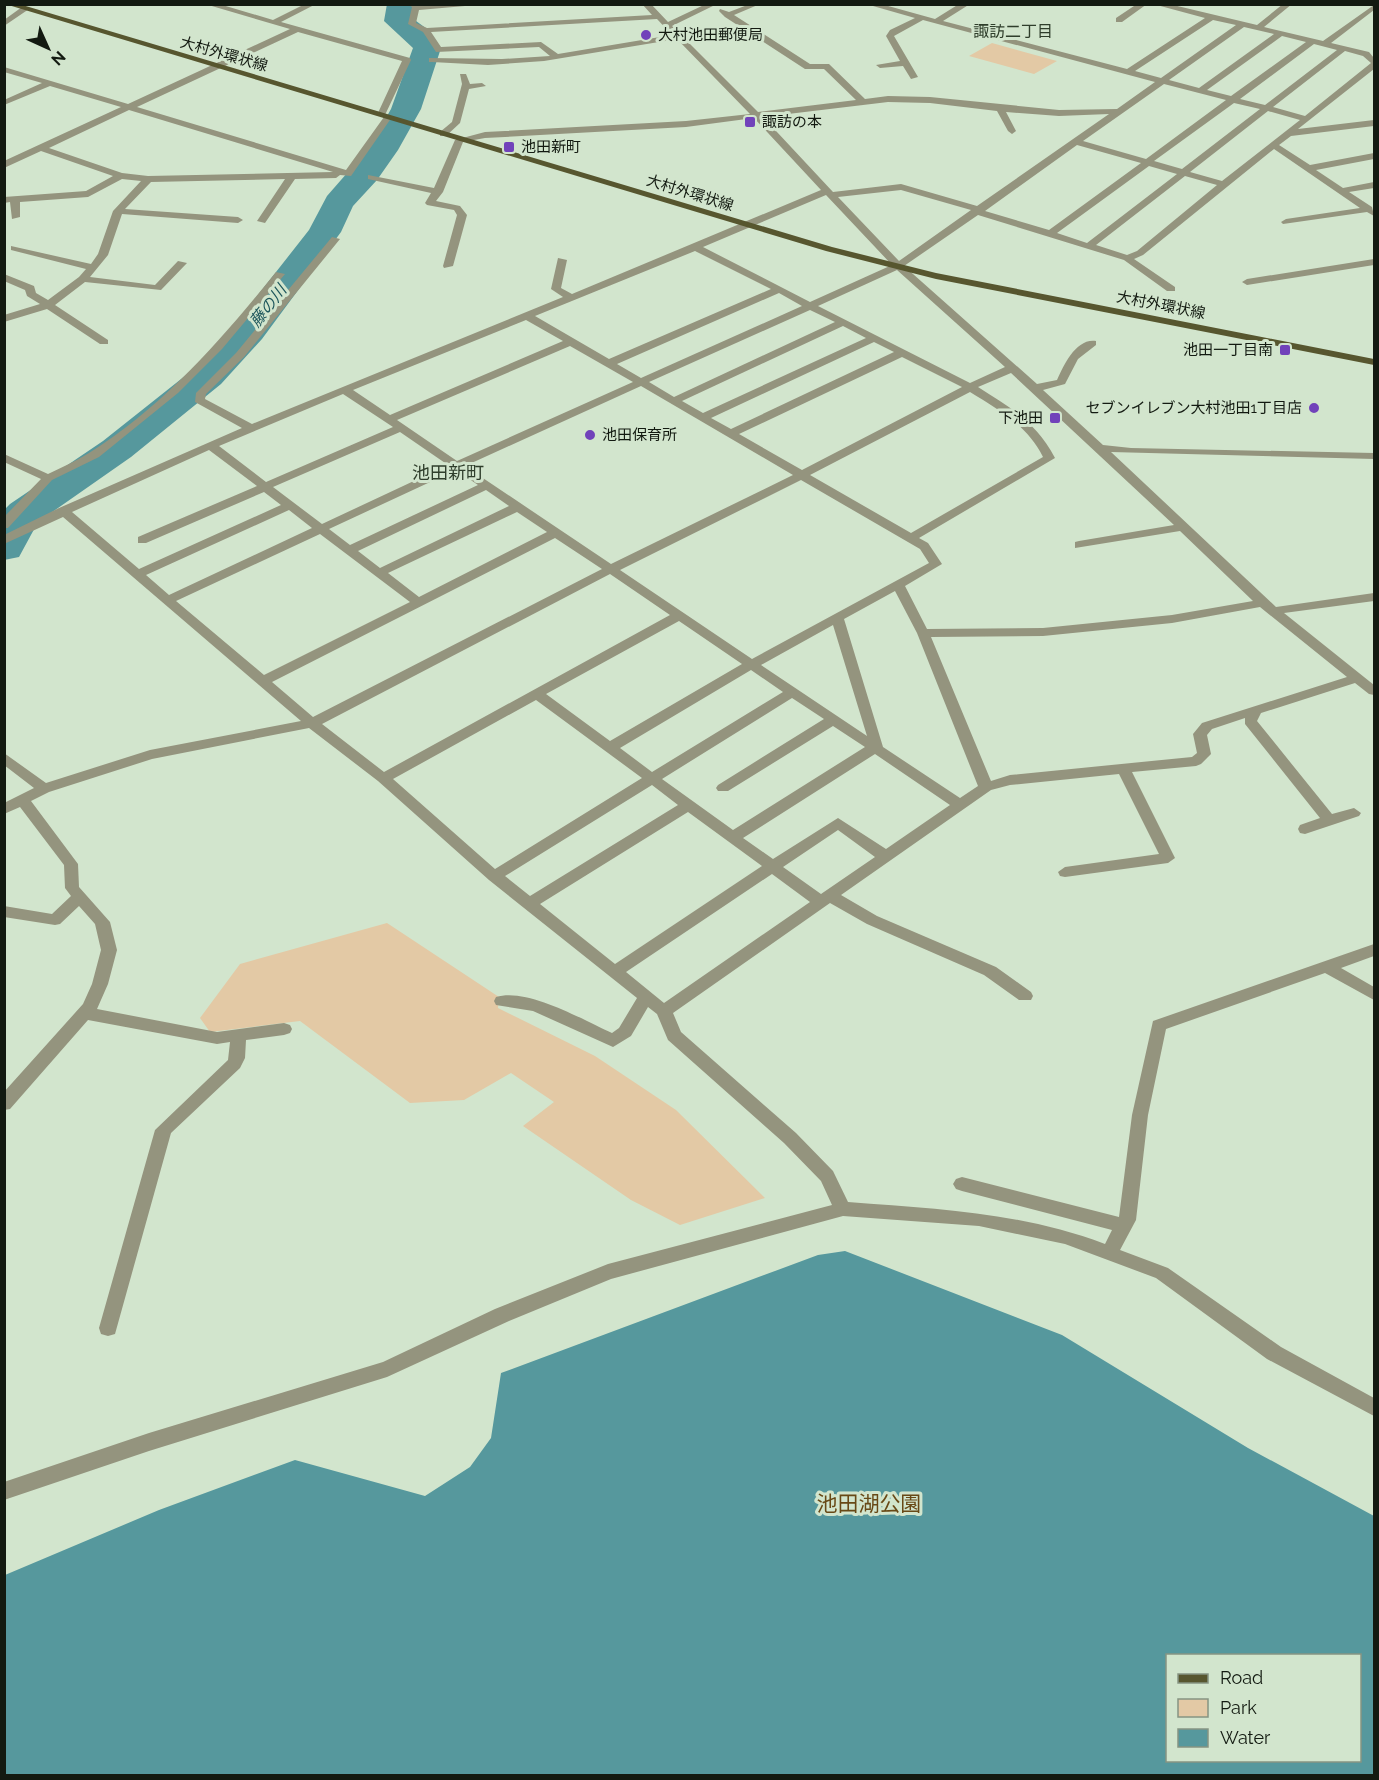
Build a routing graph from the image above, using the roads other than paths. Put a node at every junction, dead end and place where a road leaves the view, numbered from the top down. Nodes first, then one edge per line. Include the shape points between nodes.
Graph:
1 (9, 4) edge
2 (85, 4) edge
3 (153, 4) edge
4 (209, 4) edge
5 (312, 4) edge
6 (484, 4) edge
7 (646, 4) edge
8 (713, 4) edge
9 (870, 4) edge
10 (966, 4) edge
11 (1143, 4) edge
12 (1157, 4) edge
13 (1191, 4) edge
14 (1288, 4) edge
15 (756, 5) edge
16 (413, 6) edge
17 (882, 6) edge
18 (1374, 7) edge
19 (25, 9) junction
20 (1182, 10) junction
21 (728, 15) junction
22 (657, 17) junction
23 (921, 18) junction
24 (1210, 18) junction
25 (1119, 20) dead end
26 (936, 22) junction
27 (272, 23) junction
28 (4, 24) edge
29 (1242, 25) junction
30 (666, 26) junction
31 (1257, 28) junction
32 (296, 30) junction
33 (426, 30) junction
34 (1280, 34) junction
35 (677, 37) junction
36 (1311, 42) junction
37 (1323, 45) junction
38 (1343, 49) junction
39 (1370, 53) edge
40 (555, 56) junction
41 (432, 60) dead end
42 (906, 63) junction
43 (1374, 64) edge
44 (880, 65) dead end
45 (216, 67) junction
46 (4, 69) edge
47 (1128, 72) junction
48 (463, 76) dead end
49 (914, 76) dead end
50 (1163, 82) junction
51 (50, 83) junction
52 (482, 86) dead end
53 (464, 87) junction
54 (1200, 91) junction
55 (1233, 100) junction
56 (863, 102) junction
57 (4, 103) edge
58 (128, 108) junction
59 (1000, 109) junction
60 (1268, 109) junction
61 (1122, 111) junction
62 (755, 114) junction
63 (386, 117) junction
64 (1306, 119) junction
65 (1374, 123) edge
66 (1012, 131) dead end
67 (443, 134) junction
68 (1290, 134) junction
69 (459, 140) junction
70 (1078, 142) junction
71 (1275, 146) junction
72 (41, 148) junction
73 (1374, 156) edge
74 (1149, 163) junction
75 (4, 165) edge
76 (1306, 169) junction
77 (1184, 173) junction
78 (348, 174) junction
79 (121, 176) junction
80 (291, 177) junction
81 (371, 177) dead end
82 (148, 179) junction
83 (1222, 184) junction
84 (1374, 185) edge
85 (1339, 191) junction
86 (438, 192) junction
87 (828, 193) junction
88 (10, 199) edge
89 (118, 211) junction
90 (980, 211) junction
91 (1372, 211) edge
92 (15, 217) dead end
93 (238, 220) dead end
94 (262, 221) dead end
95 (1287, 222) dead end
96 (747, 225) junction
97 (1050, 234) junction
98 (335, 239) dead end
99 (1089, 246) junction
100 (695, 247) junction
101 (14, 248) dead end
102 (1127, 258) junction
103 (562, 260) dead end
104 (1374, 262) edge
105 (182, 263) dead end
106 (448, 266) dead end
107 (898, 266) junction
108 (92, 267) junction
109 (280, 274) dead end
110 (4, 277) edge
111 (83, 279) junction
112 (1247, 282) dead end
113 (1171, 289) dead end
114 (778, 290) junction
115 (570, 297) junction
116 (48, 305) junction
117 (809, 306) junction
118 (527, 316) junction
119 (4, 319) edge
120 (841, 323) junction
121 (872, 339) junction
122 (572, 341) junction
123 (104, 342) dead end
124 (1092, 343) dead end
125 (901, 353) junction
126 (1374, 362) edge
127 (610, 363) junction
128 (1014, 368) junction
129 (643, 382) junction
130 (969, 387) junction
131 (1036, 388) junction
132 (345, 390) junction
133 (675, 400) junction
134 (704, 417) junction
135 (394, 424) junction
136 (252, 429) junction
137 (732, 433) junction
138 (211, 446) junction
139 (1101, 448) junction
140 (1374, 456) edge
141 (4, 457) edge
142 (455, 466) junction
143 (802, 475) junction
144 (48, 478) junction
145 (265, 486) junction
146 (486, 486) junction
147 (290, 505) junction
148 (517, 507) junction
149 (63, 512) junction
150 (4, 525) edge
151 (1184, 527) junction
152 (321, 528) junction
153 (555, 533) junction
154 (911, 538) junction
155 (4, 540) edge
156 (142, 540) dead end
157 (1078, 545) dead end
158 (350, 550) junction
159 (609, 570) junction
160 (379, 573) junction
161 (136, 575) junction
162 (898, 584) junction
163 (1374, 597) edge
164 (166, 601) junction
165 (418, 602) junction
166 (1268, 607) junction
167 (680, 615) junction
168 (837, 617) junction
169 (923, 633) junction
170 (752, 664) junction
171 (1356, 678) junction
172 (263, 681) junction
173 (794, 691) junction
174 (1374, 691) edge
175 (535, 693) junction
176 (1256, 710) junction
177 (834, 719) junction
178 (312, 723) junction
179 (877, 746) junction
180 (610, 747) junction
181 (4, 757) edge
182 (1124, 770) junction
183 (651, 777) junction
184 (383, 778) junction
185 (986, 787) junction
186 (723, 788) dead end
187 (44, 789) junction
188 (23, 800) junction
189 (689, 805) junction
190 (960, 805) junction
191 (4, 809) edge
192 (1354, 813) dead end
193 (1329, 820) junction
194 (1305, 829) dead end
195 (733, 837) junction
196 (886, 857) junction
197 (773, 867) junction
198 (1065, 872) dead end
199 (494, 876) junction
200 (80, 896) junction
201 (825, 899) junction
202 (529, 904) junction
203 (4, 911) edge
204 (1374, 950) edge
205 (1327, 967) junction
206 (615, 972) junction
207 (1374, 994) edge
208 (646, 996) junction
209 (1025, 996) dead end
210 (502, 1001) dead end
211 (664, 1011) junction
212 (85, 1013) junction
213 (284, 1029) dead end
214 (238, 1036) junction
215 (4, 1104) edge
216 (962, 1184) dead end
217 (843, 1209) junction
218 (1124, 1226) junction
219 (1109, 1253) junction
220 (108, 1328) dead end
221 (1374, 1408) edge
222 (4, 1491) edge

1 - 19 main road, 大村外環状線
2 - 3 street
4 - 27 street
5 - 27 street
6 - 16 street
7 - 22 street
8 - 21 street
8 - 30 street
9 - 17 street
10 - 26 street
11 - 25 street
12 - 20 street
13 - 20 street
14 - 31 street
15 - 21 street
16 - 33 street via 412,24
17 - 23 street
18 - 37 street
19 - 28 street
19 - 45 main road, 大村外環状線
20 - 24 street
21 - 56 street via 808,67 826,66
22 - 30 street
22 - 33 street
23 - 26 street
23 - 42 street via 890,36
24 - 29 street
24 - 47 street
26 - 47 street
27 - 32 street
29 - 31 street
29 - 50 street
30 - 35 street
31 - 34 street
32 - 45 street
32 - 63 street via 406,60
33 - 40 street via 439,50 541,44
34 - 36 street
34 - 54 street
35 - 40 street
35 - 62 street
36 - 37 street
36 - 55 street
37 - 38 street
38 - 39 street
38 - 60 street
39 - 43 street
40 - 41 street via 507,62
42 - 44 street
42 - 49 street
43 - 64 street
45 - 58 street
45 - 63 main road, 大村外環状線
46 - 51 street
47 - 50 street
48 - 53 street
50 - 54 street
50 - 61 street
51 - 57 street
51 - 58 street
52 - 53 street
53 - 67 street via 456,123
54 - 55 street
55 - 60 street
55 - 74 street
56 - 59 street via 909,99
56 - 62 street
58 - 72 street
58 - 78 street
59 - 61 street via 1059,113
59 - 66 street
60 - 64 street
60 - 77 street
61 - 70 street
62 - 69 street via 686,124 485,135
62 - 87 street
63 - 67 main road, 大村外環状線
63 - 78 street
64 - 68 street
65 - 68 street
67 - 69 main road, 大村外環状線
68 - 71 street
69 - 86 street
69 - 96 main road, 大村外環状線
70 - 74 street
70 - 90 street
71 - 76 street
71 - 83 street
72 - 75 street
72 - 79 street
73 - 76 street
74 - 77 street
74 - 97 street
76 - 85 street
77 - 83 street
77 - 99 street
78 - 80 street
79 - 82 street
79 - 88 street via 88,194
80 - 82 street
80 - 94 street
81 - 86 street
82 - 89 street
83 - 102 street via 1140,253
84 - 85 street
85 - 91 street
86 - 106 street via 430,203 457,208 462,214
87 - 90 street via 901,187
87 - 96 street
87 - 107 street
88 - 92 street
89 - 93 street
89 - 108 street via 104,255
90 - 97 street
90 - 107 street
91 - 95 street
96 - 100 street
96 - 107 main road, 大村外環状線
97 - 99 street
98 - 136 street via 240,355 201,393 200,400
99 - 102 street
100 - 114 street
100 - 115 street
101 - 108 street
102 - 113 street
103 - 115 street via 556,289
104 - 112 street
105 - 111 street via 157,288
107 - 117 street
107 - 126 main road, 大村外環状線
107 - 128 street
108 - 111 street
109 - 144 street via 238,327 187,380 99,452
110 - 116 street via 30,288 31,294
111 - 116 street
114 - 117 street
114 - 127 street
115 - 118 street
116 - 119 street
116 - 123 street
117 - 120 street
117 - 129 street
118 - 122 street
118 - 132 street
120 - 121 street
120 - 133 street
121 - 125 street
121 - 134 street
122 - 127 street
122 - 135 street
124 - 131 street via 1072,357 1061,382
125 - 130 street
125 - 137 street
127 - 129 street
128 - 130 street
128 - 131 street
129 - 133 street
129 - 142 street
130 - 143 street
130 - 154 street via 1018,417 1040,440 1049,458
131 - 139 street
132 - 135 street
132 - 136 street
133 - 134 street
134 - 137 street
135 - 142 street
135 - 145 street
136 - 138 street
137 - 143 street
138 - 145 street
138 - 149 street
139 - 140 street
139 - 151 street
141 - 144 street
142 - 146 street
142 - 152 street
143 - 154 street
143 - 159 street
144 - 150 street
145 - 147 street
145 - 156 street
146 - 148 street
146 - 158 street
147 - 152 street
147 - 161 street
148 - 153 street
148 - 160 street
149 - 155 street
149 - 161 street
151 - 157 street
151 - 166 street
152 - 158 street
152 - 164 street
153 - 159 street
153 - 165 street
154 - 162 street via 924,546 936,564
158 - 160 street
159 - 167 street
159 - 178 street
160 - 165 street
161 - 164 street
162 - 168 street
162 - 169 street
163 - 166 street
164 - 172 street
165 - 172 street
166 - 169 street via 1043,632
166 - 171 street
167 - 170 street
167 - 175 street
168 - 170 street
168 - 179 street
169 - 185 street
170 - 173 street
170 - 180 street
171 - 174 street
171 - 176 street
172 - 178 street
173 - 177 street
173 - 183 street
175 - 180 street
175 - 184 street
176 - 182 street via 1207,726 1200,734 1204,754 1196,761
176 - 193 street via 1250,721
177 - 179 street
177 - 186 street
178 - 184 street
178 - 187 street via 150,755
179 - 190 street
179 - 195 street
180 - 183 street
181 - 187 street
182 - 185 street via 1010,780
182 - 198 street via 1168,858
183 - 189 street
183 - 199 street
184 - 199 street
185 - 190 street
187 - 188 street
188 - 191 street
188 - 200 street via 71,864 72,888
189 - 195 street
189 - 202 street
190 - 196 street
192 - 193 street
193 - 194 street
195 - 197 street
196 - 197 street via 838,824
196 - 201 street
197 - 201 street
197 - 206 street
199 - 202 street
200 - 203 street via 55,920
200 - 212 street via 102,922 109,951 100,984
201 - 209 street via 990,971
201 - 211 street
202 - 206 street
204 - 205 street
205 - 207 street
205 - 218 street via 1159,1025 1140,1115
206 - 208 street
208 - 210 street via 625,1032 613,1041 536,1005
208 - 211 street
211 - 217 street via 674,1036 790,1138 827,1176
212 - 214 street via 217,1038
212 - 215 street
213 - 214 street
214 - 220 street via 234,1064 163,1130
216 - 218 street
217 - 219 street via 979,1219 1066,1237
217 - 222 street via 608,1272 502,1315 387,1369
218 - 219 street
219 - 221 street via 1162,1273 1274,1353

